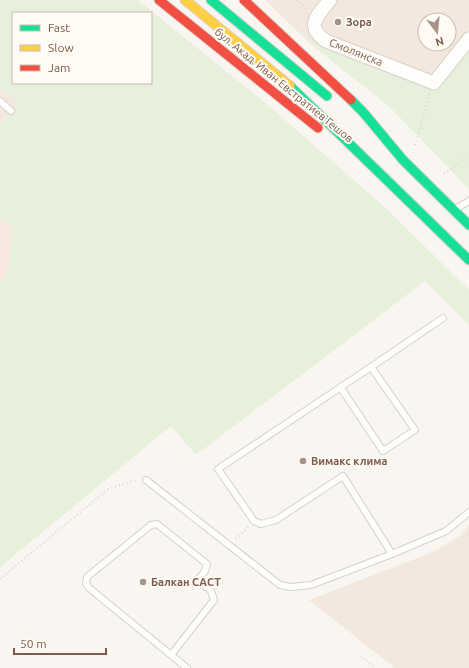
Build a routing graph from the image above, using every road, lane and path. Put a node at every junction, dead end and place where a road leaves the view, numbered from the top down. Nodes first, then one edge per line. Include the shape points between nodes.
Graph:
1 (159, 0) edge
2 (185, 0) edge
3 (211, 0) edge
4 (244, 0) edge
5 (297, 0) edge
6 (330, 0) edge
7 (310, 11) dead end
8 (469, 39) edge
9 (434, 83) junction
10 (0, 101) edge
11 (334, 103) dead end
12 (11, 111) dead end
13 (366, 132) dead end
14 (416, 146) dead end
15 (469, 156) edge
16 (403, 160) junction
17 (444, 174) dead end
18 (394, 187) junction
19 (469, 201) edge
20 (454, 210) junction
21 (469, 225) edge
22 (469, 260) edge
23 (443, 318) dead end
24 (371, 368) junction
25 (341, 388) junction
26 (146, 480) joint
27 (469, 512) edge
28 (254, 521) junction
29 (230, 546) junction
30 (392, 554) junction
31 (0, 579) edge
32 (171, 655) junction
33 (360, 656) dead end
34 (188, 668) edge
35 (376, 668) edge

1 - 18 main road, бул. Акад. Иван Евстратиев Гешов
2 - 18 main road, бул. Акад. Иван Евстратиев Гешов via 300,94
3 - 11 main road, бул. Акад. Иван Евстратиев Гешов
4 - 16 main road, бул. Акад. Иван Евстратиев Гешов via 363,112
5 - 7 path
6 - 9 street, Смолянска via 314,24 319,36
8 - 9 street
9 - 14 path via 422,117
10 - 12 lane
13 - 16 main road, бул. Акад. Иван Евстратиев Гешов
15 - 17 path
16 - 20 main road, бул. Акад. Иван Евстратиев Гешов
18 - 22 main road, бул. Акад. Иван Евстратиев Гешов
19 - 20 lane
20 - 21 main road, бул. Акад. Иван Евстратиев Гешов
23 - 24 lane
24 - 25 lane
24 - 25 lane via 415,430 383,451
25 - 28 lane via 218,470
26 - 29 lane
26 - 31 path via 132,480 108,489
27 - 30 lane via 446,531
28 - 29 path
28 - 30 lane via 261,524 276,520 342,476
29 - 30 lane via 280,585 290,587 311,585
32 - 32 lane via 214,600 211,591 198,580 206,571 207,564 157,524 151,525 87,577 86,583
32 - 34 lane
33 - 35 path

